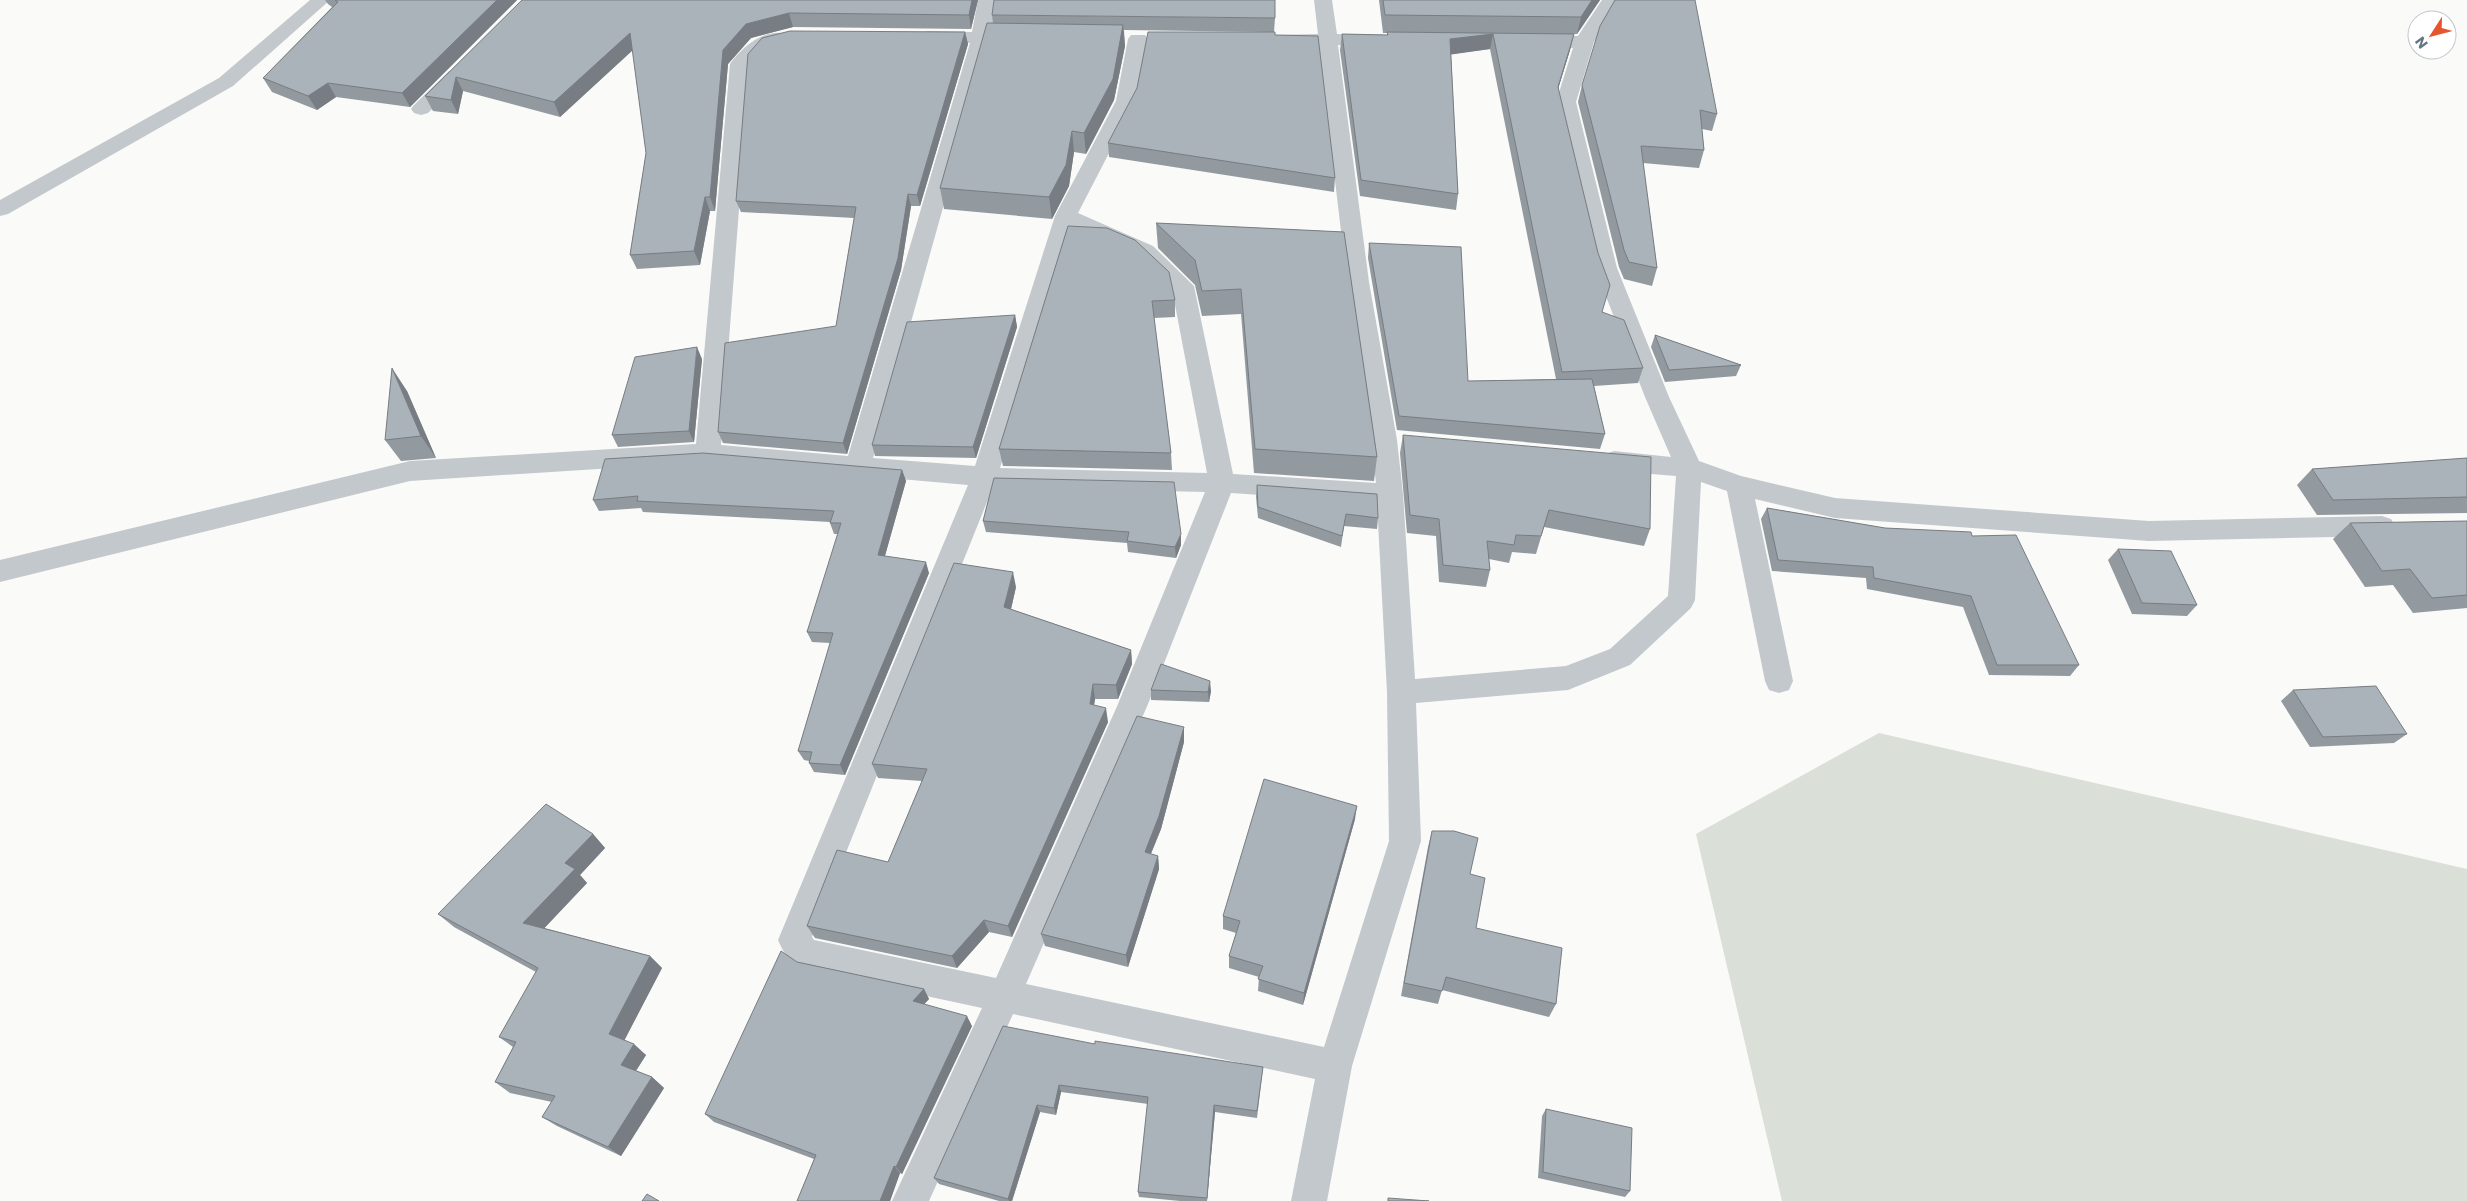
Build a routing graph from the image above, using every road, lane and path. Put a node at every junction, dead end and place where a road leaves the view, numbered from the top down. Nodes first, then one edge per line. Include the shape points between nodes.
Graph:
1 (321, 0) edge
2 (987, 0) edge
3 (1323, 0) edge
4 (1611, 0) edge
5 (803, 35) edge
6 (912, 37) edge
7 (981, 38) junction
8 (1040, 38) edge
9 (1138, 39) dead end
10 (1262, 39) edge
11 (1329, 40) junction
12 (1398, 40) edge
13 (1516, 41) edge
14 (1584, 42) junction
15 (469, 62) edge
16 (421, 109) dead end
17 (0, 210) edge
18 (1066, 216) junction
19 (708, 453) junction
20 (1591, 459) edge
21 (858, 465) junction
22 (1689, 468) junction
23 (984, 476) junction
24 (1222, 483) junction
25 (1739, 484) junction
26 (1390, 494) junction
27 (2408, 525) edge
28 (0, 571) edge
29 (1779, 681) dead end
30 (1401, 692) junction
31 (1004, 997) junction
32 (1335, 1066) junction
33 (910, 1201) edge
34 (1309, 1201) edge

1 - 17 street via 226,82
2 - 7 street
3 - 11 street
4 - 14 street
5 - 19 street via 758,44 740,64
6 - 7 street
7 - 8 street
7 - 21 street
9 - 18 street via 1126,101
10 - 11 street
11 - 12 street
11 - 26 street via 1358,282 1394,441
13 - 14 street
14 - 22 street via 1566,102 1606,268
15 - 16 street
18 - 23 street
18 - 24 street via 1145,251 1183,286
19 - 21 street
19 - 28 street via 410,471
20 - 22 street
21 - 23 street
22 - 25 street
22 - 30 street via 1681,600 1620,657 1568,678
23 - 24 street
23 - 31 street via 794,940 805,954
24 - 26 street
24 - 31 street via 1132,704
25 - 27 street via 1835,508 2149,531
25 - 29 street
26 - 30 street
30 - 32 street via 1405,841
31 - 32 street
31 - 33 street
32 - 34 street

